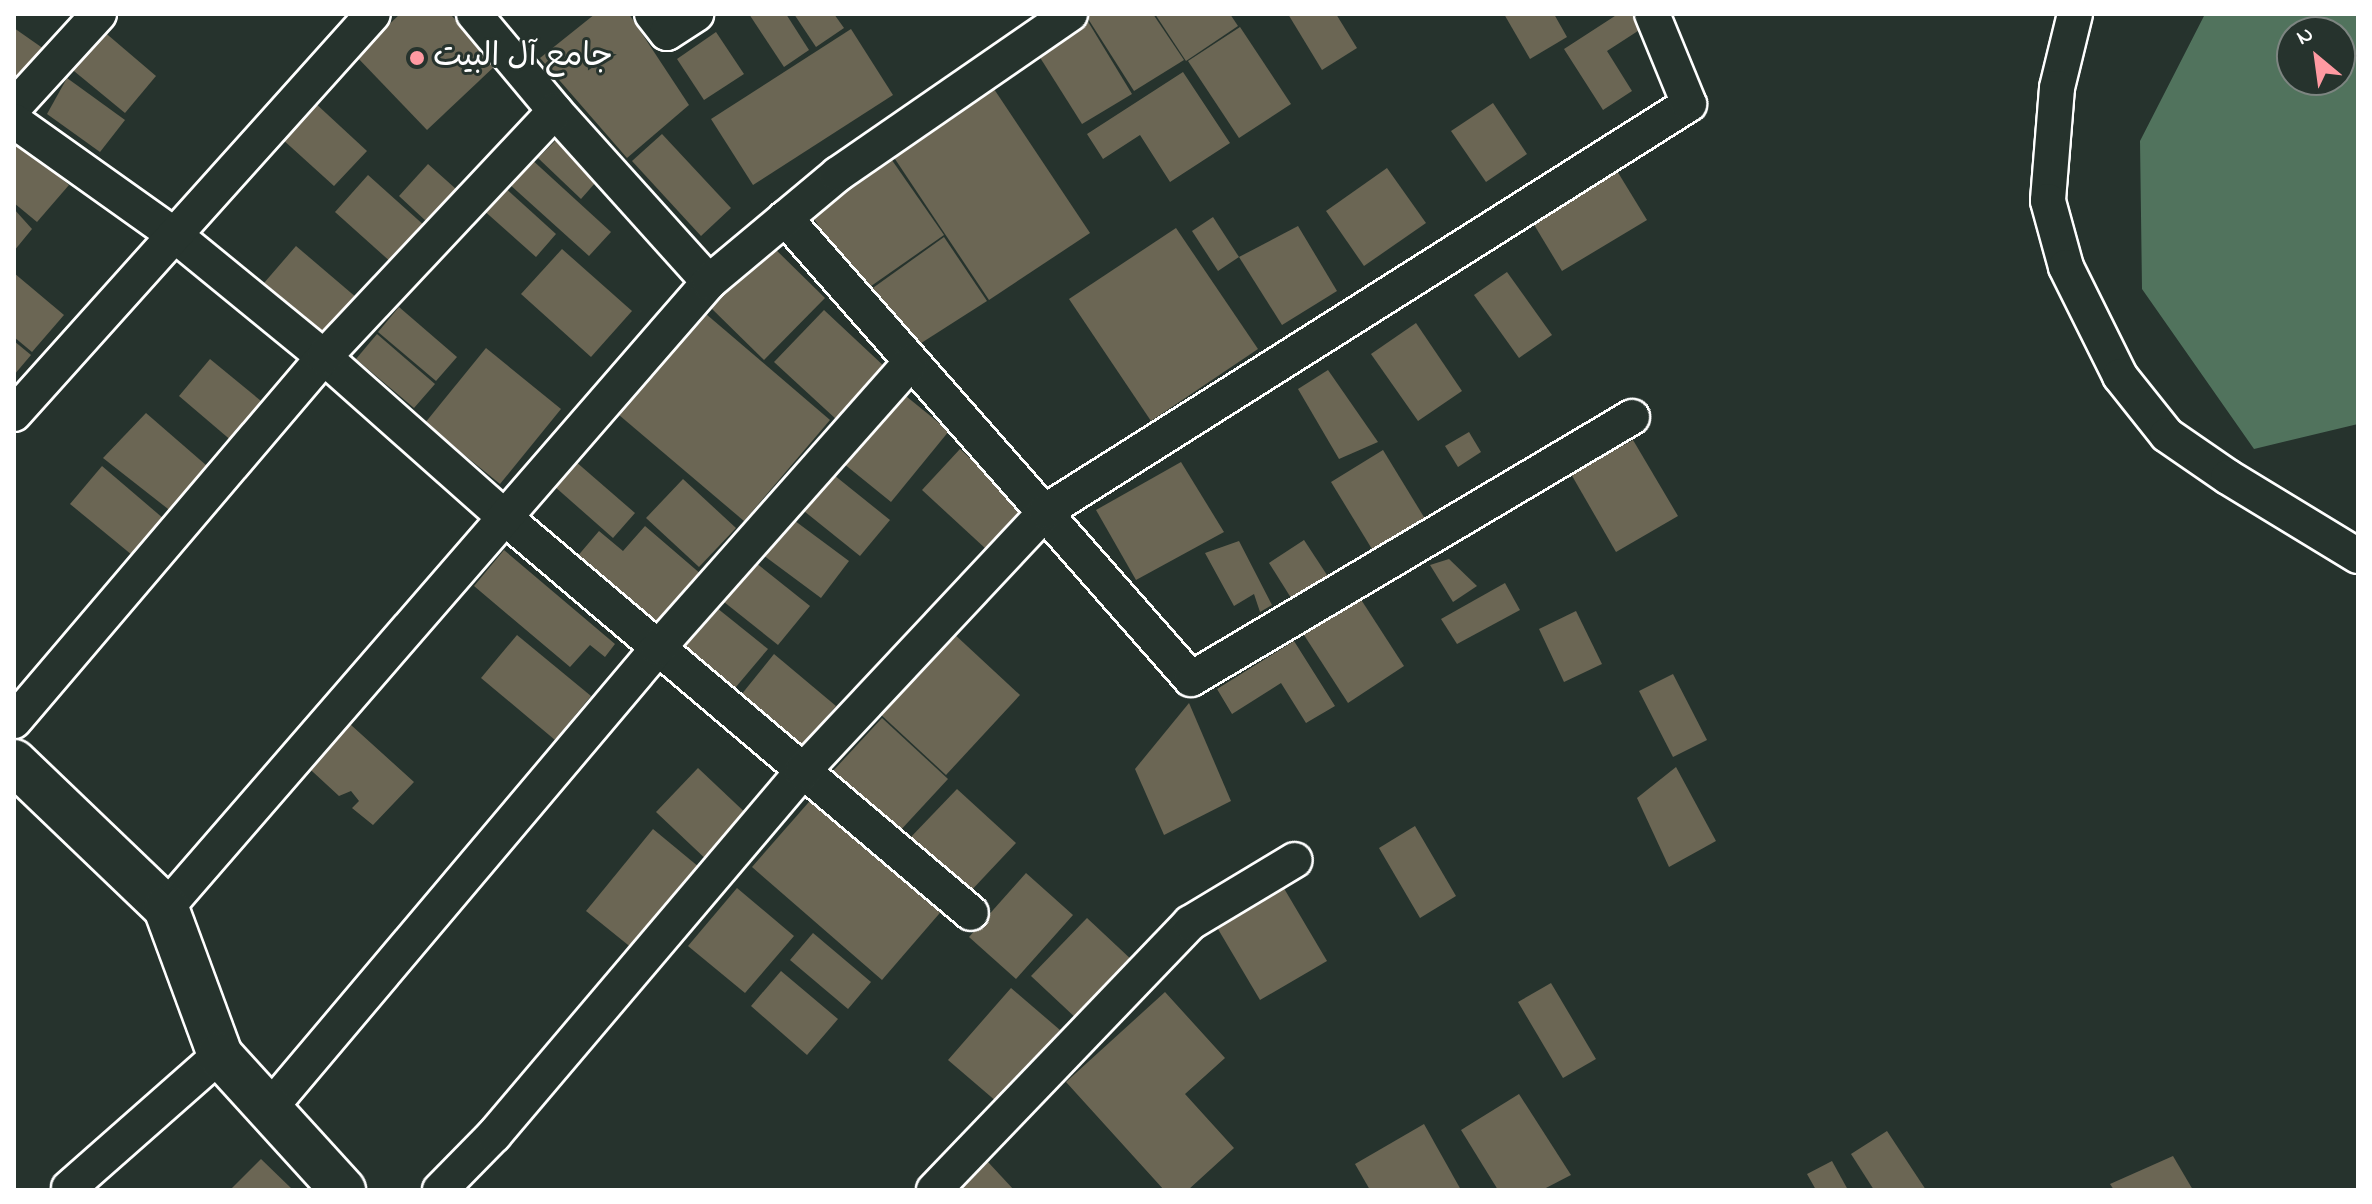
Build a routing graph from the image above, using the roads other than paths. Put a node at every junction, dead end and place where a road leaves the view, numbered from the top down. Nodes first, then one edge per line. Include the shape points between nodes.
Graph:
1 (99, 14) edge
2 (373, 14) edge
3 (474, 14) edge
4 (652, 14) edge
5 (696, 14) edge
6 (1070, 14) edge
7 (1652, 14) edge
8 (2075, 14) edge
9 (14, 107) edge
10 (555, 111) junction
11 (14, 121) edge
12 (785, 218) junction
13 (176, 236) junction
14 (709, 282) junction
15 (324, 357) junction
16 (910, 363) junction
17 (14, 414) edge
18 (1632, 417) dead end
19 (1046, 511) junction
20 (504, 517) junction
21 (2358, 556) edge
22 (658, 648) junction
23 (14, 721) edge
24 (14, 762) edge
25 (803, 771) junction
26 (1295, 860) dead end
27 (166, 908) junction
28 (971, 913) dead end
29 (220, 1055) junction
30 (269, 1109) junction
31 (69, 1188) edge
32 (343, 1190) edge
33 (440, 1190) edge
34 (934, 1190) edge

1 - 9 street
2 - 13 street
3 - 10 street
4 - 5 street via 667,33
6 - 12 street via 838,174
7 - 19 street via 1689,104
8 - 21 street via 2057,88 2048,201 2066,267 2120,376 2167,435
10 - 14 street
10 - 15 street
11 - 13 street
12 - 14 street
12 - 16 street
13 - 15 street
13 - 17 street
14 - 20 street
15 - 20 street
15 - 23 street
16 - 19 street
16 - 22 street
18 - 19 street via 1191,679
19 - 25 street
20 - 22 street
20 - 27 street
22 - 25 street
22 - 30 street
24 - 27 street
25 - 28 street
25 - 33 street via 494,1135
26 - 34 street via 1190,923
27 - 29 street
29 - 30 street
29 - 31 street
30 - 32 street

